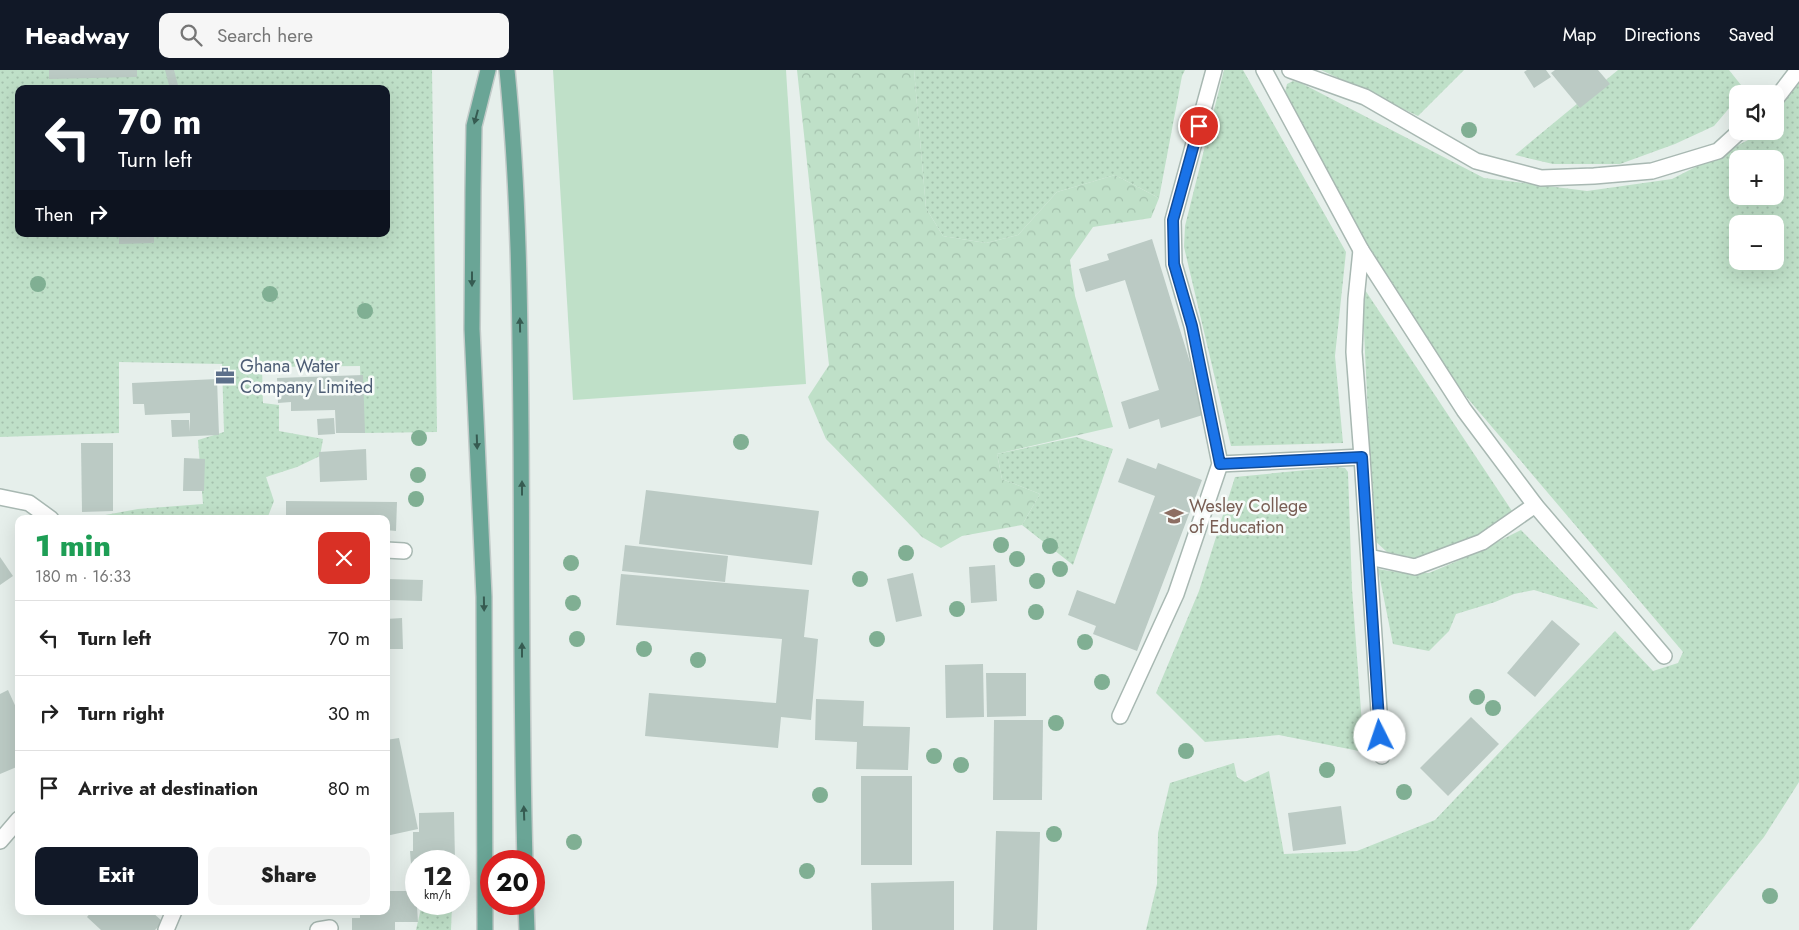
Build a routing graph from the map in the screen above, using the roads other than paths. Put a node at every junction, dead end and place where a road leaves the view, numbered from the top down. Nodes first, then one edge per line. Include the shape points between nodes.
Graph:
1 (488, 70) edge
2 (507, 70) edge
3 (1214, 70) edge
4 (1264, 70) edge
5 (1290, 70) edge
6 (1798, 70) edge
7 (1784, 88) edge
8 (1730, 140) edge
9 (1361, 250) junction
10 (1362, 457) junction
11 (1220, 464) junction
12 (0, 497) edge
13 (1535, 505) junction
14 (46, 515) edge
15 (390, 550) edge
16 (404, 551) dead end
17 (1369, 558) junction
18 (1664, 656) dead end
19 (1120, 716) dead end
20 (1382, 756) dead end
21 (15, 824) edge
22 (0, 841) edge
23 (525, 850) edge
24 (172, 915) edge
25 (526, 915) edge
26 (166, 930) edge
27 (485, 930) edge
28 (527, 930) edge

1 -> 27 main road via 474,126 472,309 484,597
23 -> 2 main road via 520,321
3 - 11 lane via 1173,228 1174,264 1192,326
4 - 9 lane
5 - 8 lane via 1365,98 1476,161 1541,178 1652,171 1718,151
6 - 7 lane
9 - 10 lane via 1354,352
9 - 13 lane via 1464,410
10 - 11 lane
10 - 17 lane
11 - 19 lane via 1176,594
12 - 14 lane via 30,503
13 - 17 lane via 1482,542 1415,567
13 - 18 lane
15 - 16 lane
17 - 20 lane
21 - 22 lane
24 - 26 lane
25 - 28 main road

